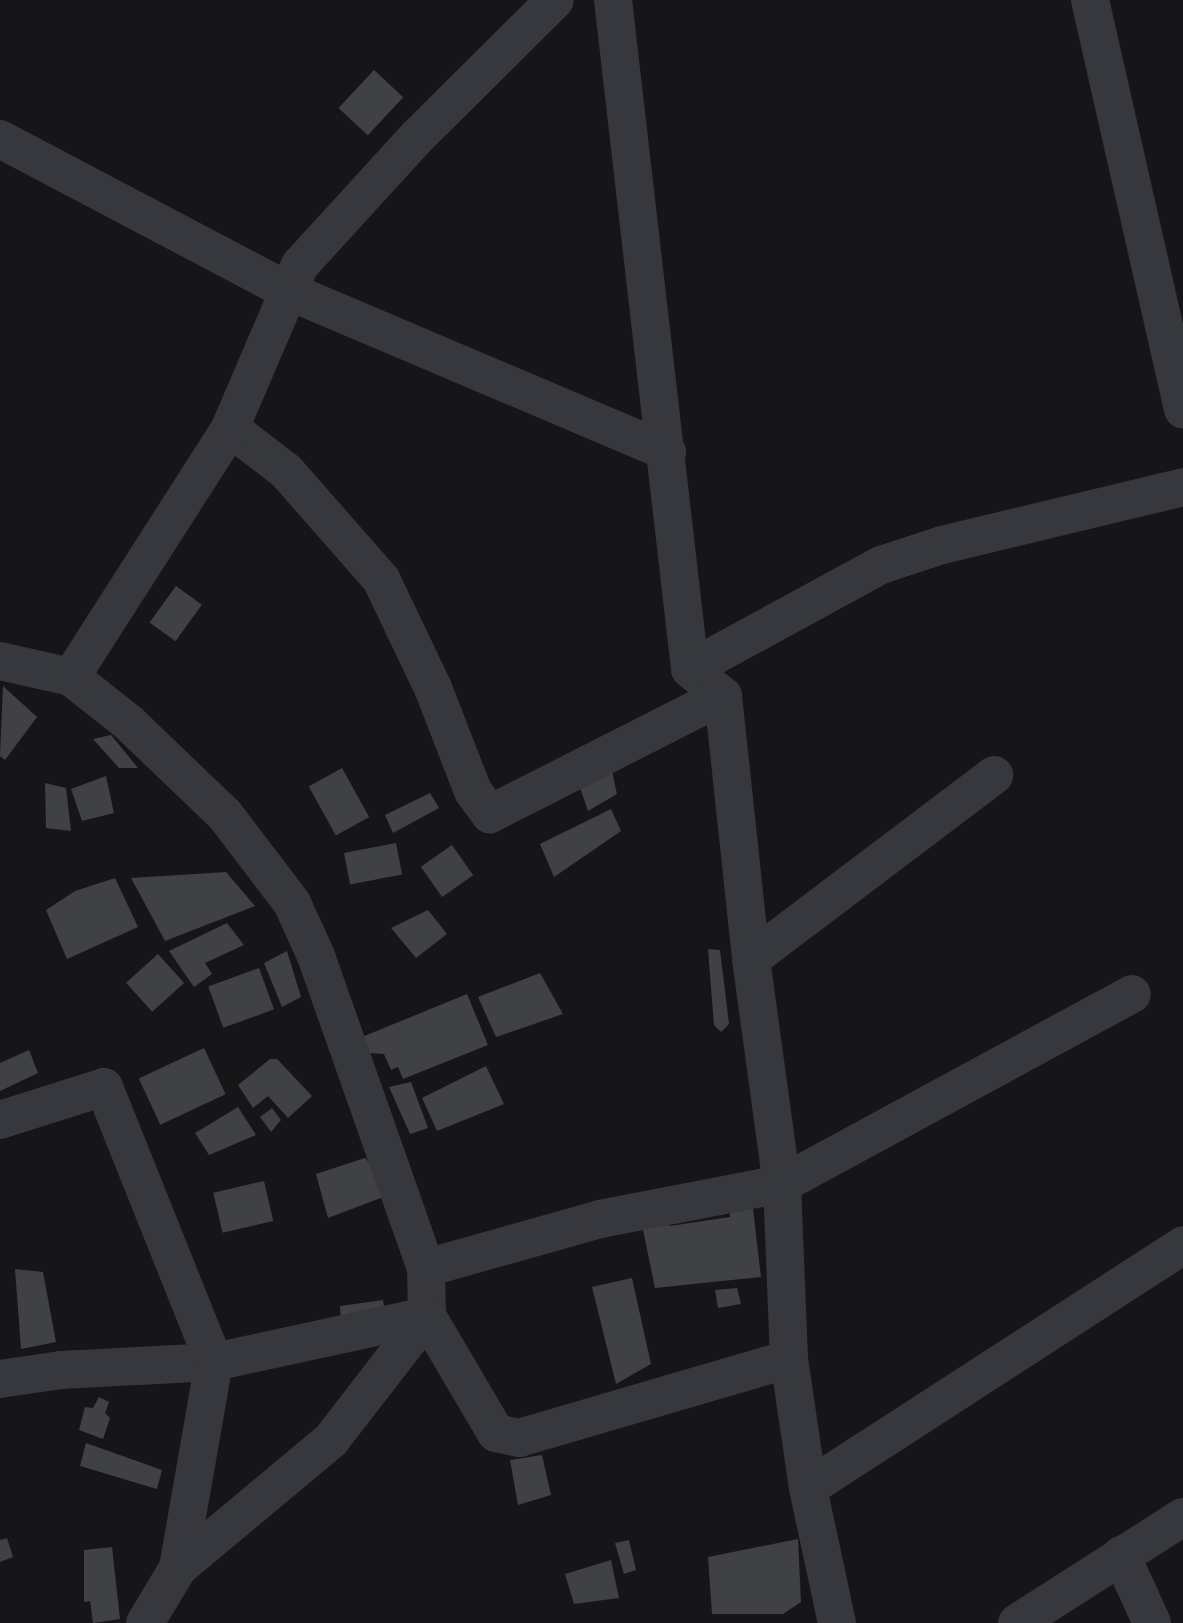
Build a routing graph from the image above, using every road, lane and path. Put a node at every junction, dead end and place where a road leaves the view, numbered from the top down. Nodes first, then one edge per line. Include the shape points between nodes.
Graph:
1 (555, 0) edge
2 (613, 0) edge
3 (1090, 0) edge
4 (0, 139) edge
5 (286, 290) junction
6 (1183, 410) edge
7 (230, 428) junction
8 (667, 452) junction
9 (1183, 487) edge
10 (0, 661) edge
11 (690, 669) junction
12 (72, 677) junction
13 (723, 696) junction
14 (994, 775) dead end
15 (751, 959) junction
16 (1132, 994) dead end
17 (0, 1120) edge
18 (782, 1184) junction
19 (1183, 1245) edge
20 (426, 1268) junction
21 (426, 1316) junction
22 (789, 1359) junction
23 (214, 1362) junction
24 (0, 1379) edge
25 (808, 1488) junction
26 (1183, 1517) edge
27 (1121, 1555) junction
28 (178, 1568) junction
29 (145, 1623) edge
30 (837, 1623) edge
31 (1017, 1623) edge
32 (1152, 1623) edge

1 - 5 street via 321,238
2 - 8 street
3 - 6 street
4 - 5 street
5 - 7 street
5 - 8 street
7 - 12 street
7 - 13 street via 286,471 381,579 433,688 473,791 490,814
8 - 11 street
9 - 11 street via 942,545 881,565
10 - 12 street
11 - 13 street
12 - 20 street via 129,723 225,815 292,903 316,956
13 - 15 street
14 - 15 street
15 - 18 street
16 - 18 street
17 - 23 street via 104,1087
18 - 20 street via 600,1219
18 - 22 street
19 - 25 street
20 - 21 street
21 - 22 street via 496,1433 519,1438
21 - 23 street
21 - 28 street via 331,1440
22 - 25 street
23 - 24 street via 61,1370
23 - 28 street
25 - 30 street
26 - 27 street
27 - 31 street
27 - 32 street
28 - 29 street

